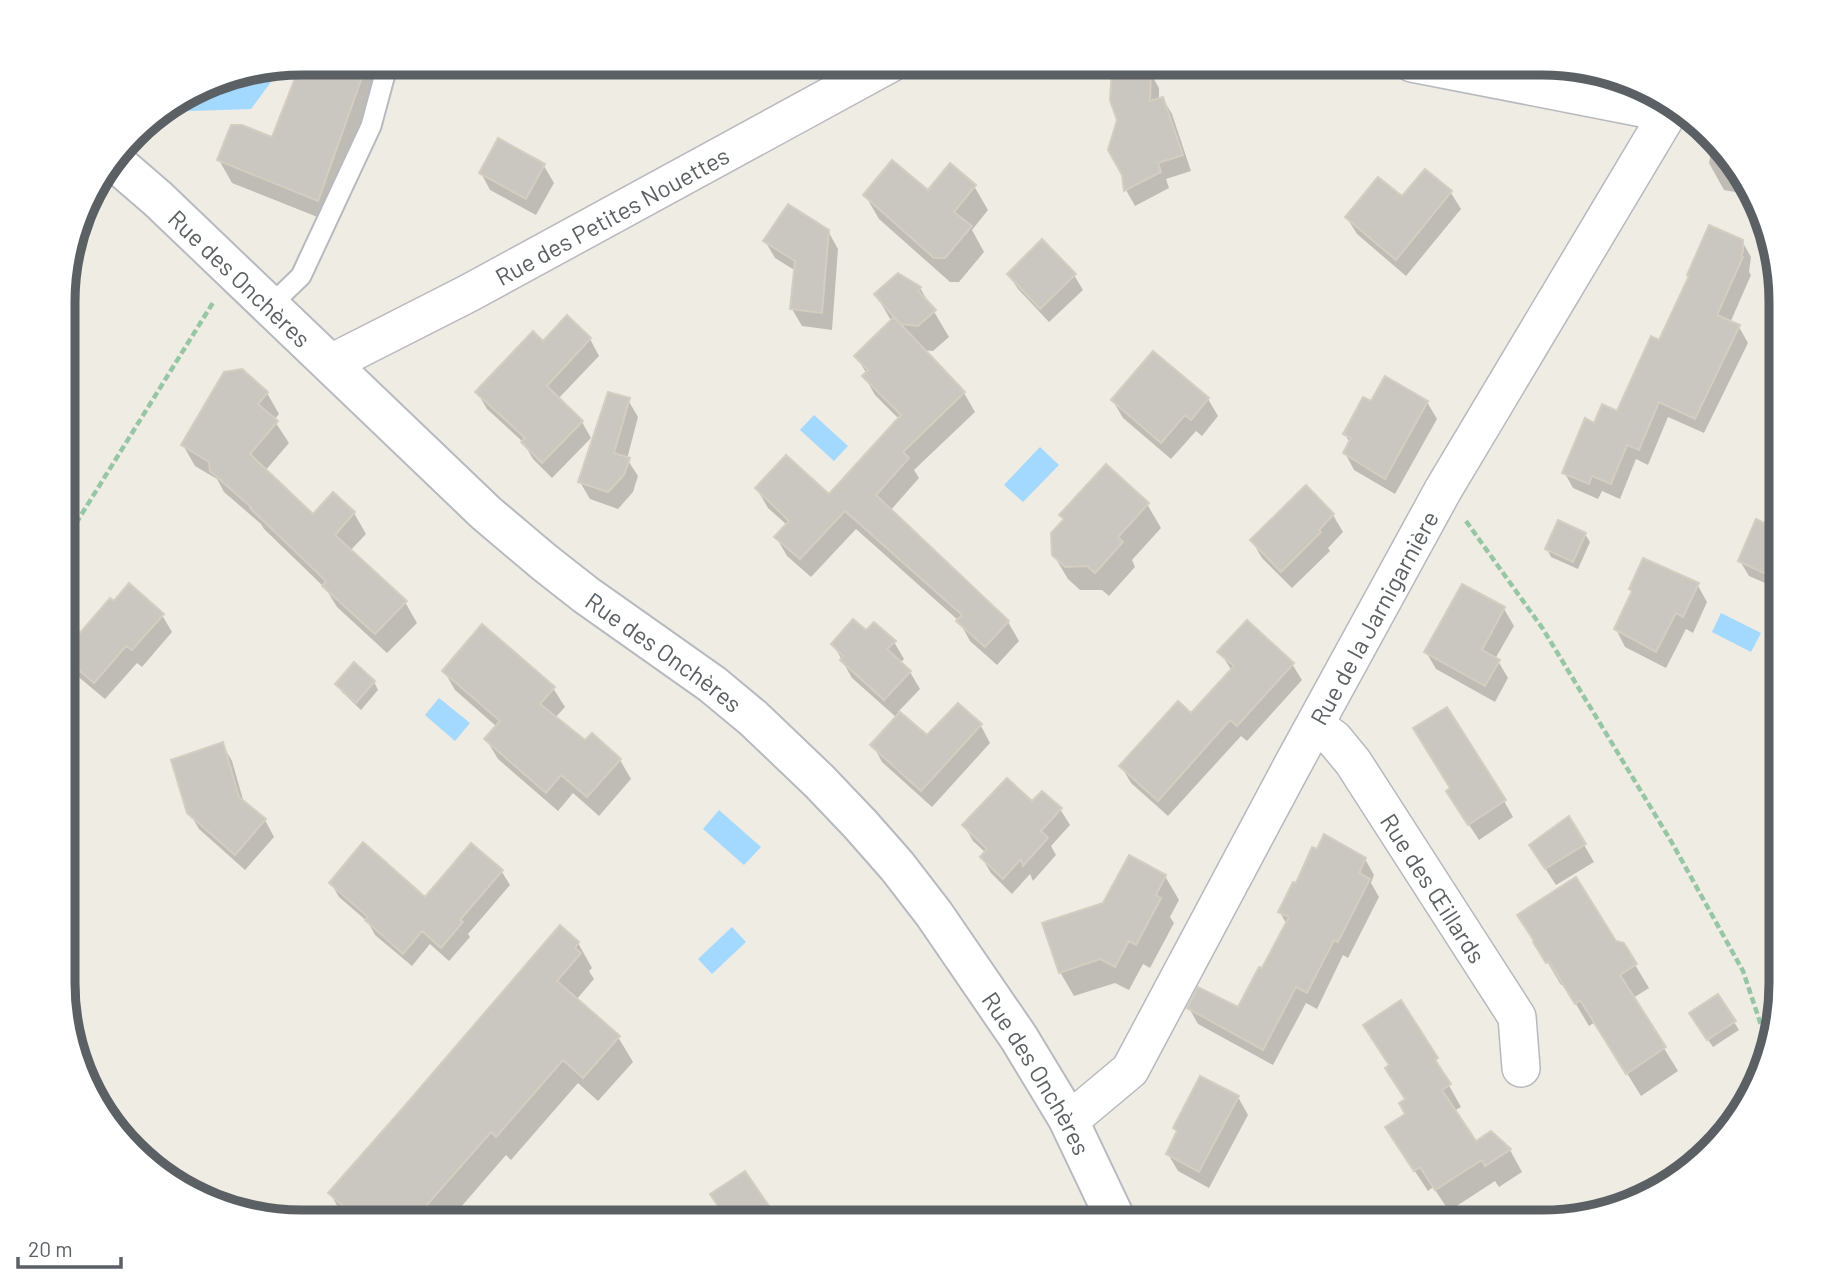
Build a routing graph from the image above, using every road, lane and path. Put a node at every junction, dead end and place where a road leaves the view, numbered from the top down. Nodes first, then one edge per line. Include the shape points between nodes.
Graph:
1 (384, 76) edge
2 (867, 76) edge
3 (1485, 76) edge
4 (1655, 106) edge
5 (1668, 114) edge
6 (121, 167) edge
7 (232, 271) junction
8 (270, 306) junction
9 (332, 366) junction
10 (1443, 489) junction
11 (75, 524) edge
12 (1315, 725) junction
13 (1763, 1031) edge
14 (1521, 1068) dead end
15 (1068, 1119) junction
16 (1112, 1210) edge

1 - 8 lane via 371,126 302,275
2 - 9 street, Rue des Petites Nouettes via 469,293 342,356
3 - 4 street
5 - 10 street, Rue de la Jarnigarnière
6 - 7 street, Rue des Onchères
7 - 8 street, Rue des Onchères
7 - 11 path
8 - 9 street, Rue des Onchères
9 - 15 street, Rue des Onchères via 486,513 586,595 712,684 819,781 934,914
10 - 12 street, Rue de la Jarnigarnière
10 - 13 path via 1543,629 1671,841 1743,971
12 - 14 street, Rue des Œillards via 1353,762 1517,1017
12 - 15 street, Rue de la Jarnigarnière via 1130,1070
15 - 16 street, Rue des Onchères

